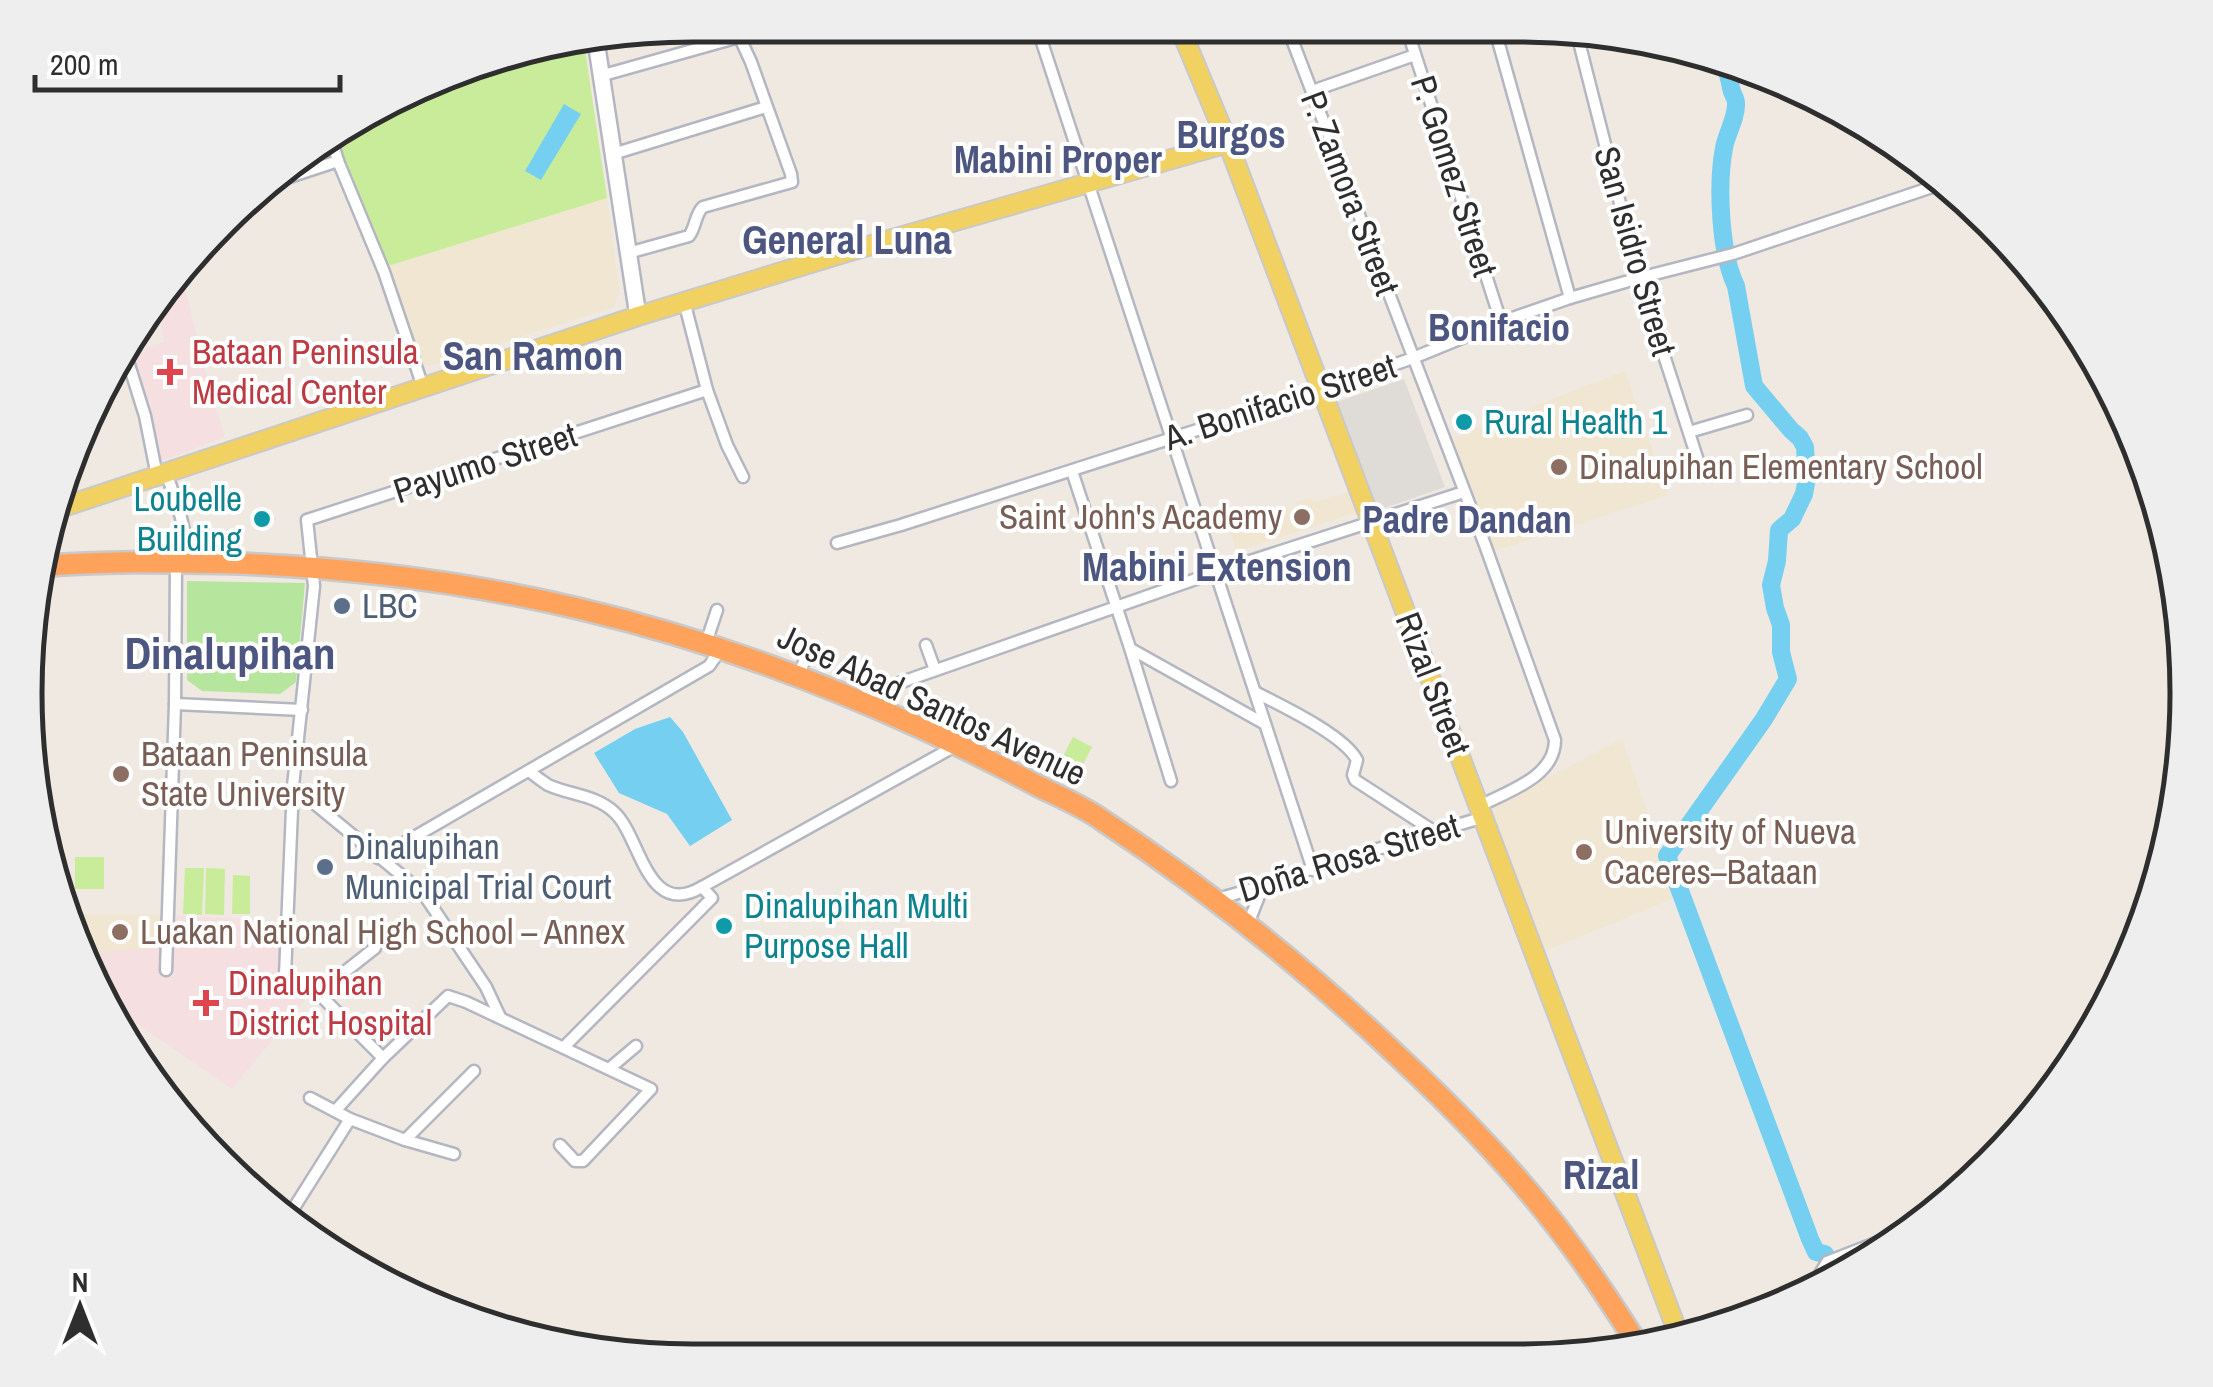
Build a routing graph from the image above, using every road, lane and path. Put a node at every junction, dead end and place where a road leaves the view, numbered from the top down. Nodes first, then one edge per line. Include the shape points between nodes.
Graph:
1 (704, 42) edge
2 (741, 42) edge
3 (1042, 42) edge
4 (1186, 42) edge
5 (1293, 42) edge
6 (1411, 42) edge
7 (1498, 42) edge
8 (1580, 46) edge
9 (597, 50) edge
10 (1415, 55) junction
11 (600, 76) junction
12 (1312, 92) junction
13 (766, 107) junction
14 (1228, 143) junction
15 (335, 150) edge
16 (613, 154) junction
17 (338, 161) junction
18 (306, 170) edge
19 (1086, 182) junction
20 (1929, 188) edge
21 (628, 254) junction
22 (1639, 278) junction
23 (1570, 298) junction
24 (684, 301) junction
25 (638, 316) junction
26 (1501, 322) junction
27 (1412, 358) junction
28 (130, 368) edge
29 (423, 387) junction
30 (707, 390) junction
31 (1322, 390) junction
32 (1748, 415) dead end
33 (1689, 432) junction
34 (1170, 438) junction
35 (1701, 470) dead end
36 (1072, 471) junction
37 (161, 474) junction
38 (743, 477) dead end
39 (1464, 492) junction
40 (71, 504) edge
41 (1372, 522) junction
42 (838, 543) dead end
43 (182, 562) junction
44 (55, 566) edge
45 (314, 567) junction
46 (1216, 572) junction
47 (1116, 607) junction
48 (717, 610) dead end
49 (713, 645) junction
50 (926, 645) dead end
51 (810, 648) dead end
52 (1130, 648) junction
53 (935, 670) junction
54 (799, 675) junction
55 (1256, 692) junction
56 (856, 698) junction
57 (175, 704) junction
58 (302, 710) junction
59 (1265, 724) junction
60 (958, 744) junction
61 (529, 771) junction
62 (1171, 780) dead end
63 (293, 786) junction
64 (1482, 811) junction
65 (1435, 832) junction
66 (378, 858) junction
67 (1313, 870) junction
68 (1263, 886) junction
69 (702, 887) junction
70 (1214, 900) junction
71 (1248, 924) junction
72 (375, 948) dead end
73 (166, 970) dead end
74 (318, 993) junction
75 (500, 1019) junction
76 (636, 1046) dead end
77 (564, 1047) junction
78 (383, 1058) junction
79 (610, 1068) junction
80 (474, 1071) dead end
81 (310, 1098) dead end
82 (336, 1110) junction
83 (350, 1119) junction
84 (404, 1140) junction
85 (560, 1145) dead end
86 (454, 1154) dead end
87 (294, 1208) edge
88 (1855, 1251) edge
89 (1823, 1268) edge
90 (1676, 1325) edge
91 (1632, 1335) edge

1 - 11 street
2 - 13 street
3 - 19 street
4 - 14 main road, Rizal Street
5 - 12 street, P. Zamora Street
6 - 10 street, P. Gomez Street
7 - 23 street
8 - 22 street, San Isidro Street
9 - 11 main road
10 - 12 street
10 - 26 street, P. Gomez Street
11 - 16 main road
12 - 27 street, P. Zamora Street
13 - 16 street
13 - 21 street via 792,182 703,207 688,236
14 - 19 main road
14 - 31 main road, Rizal Street
15 - 17 street
16 - 21 main road
17 - 18 street
17 - 29 street
19 - 24 main road
19 - 34 street
20 - 22 street, A. Bonifacio Street via 1727,256
21 - 25 main road
22 - 23 street, A. Bonifacio Street
22 - 33 street, San Isidro Street
23 - 26 street, A. Bonifacio Street
24 - 25 main road
24 - 30 street
25 - 29 main road
26 - 27 street, A. Bonifacio Street
27 - 31 street, A. Bonifacio Street
27 - 39 street, P. Zamora Street
28 - 37 street
29 - 37 main road
30 - 38 street
30 - 45 street, Payumo Street via 307,520
31 - 34 street, A. Bonifacio Street
31 - 41 main road, Rizal Street
32 - 33 street
33 - 35 street, San Isidro Street
34 - 36 street, A. Bonifacio Street
34 - 46 street
36 - 42 street, A. Bonifacio Street
36 - 47 street
37 - 40 main road
37 - 43 street via 182,515
39 - 41 street
39 - 64 street, Doña Rosa Street via 1555,740 1539,774
41 - 46 street
41 - 64 main road, Rizal Street
43 - 44 highway, Jose Abad Santos Avenue
43 - 45 highway, Jose Abad Santos Avenue
43 - 57 street
45 - 49 highway, Jose Abad Santos Avenue via 502,591
45 - 58 street
46 - 47 street
46 - 55 street
47 - 52 street
47 - 53 street
48 - 49 street
49 - 54 highway, Jose Abad Santos Avenue
49 - 61 street via 709,666
50 - 53 street
51 - 54 street
52 - 59 street
52 - 62 street
53 - 56 street
54 - 56 highway, Jose Abad Santos Avenue
55 - 59 street
55 - 65 street via 1350,750 1357,760 1355,780
56 - 60 highway, Jose Abad Santos Avenue
57 - 58 street
57 - 73 street
58 - 63 street
59 - 67 street
60 - 69 street
60 - 70 highway, Jose Abad Santos Avenue via 1098,818
61 - 66 street
61 - 69 street via 618,814 667,893 684,896
63 - 66 street
63 - 74 street via 286,975
64 - 65 street, Doña Rosa Street
64 - 90 main road, Rizal Street
65 - 67 street, Doña Rosa Street
66 - 75 street via 423,893
67 - 68 street, Doña Rosa Street
68 - 70 street, Doña Rosa Street
68 - 71 street
69 - 77 street via 712,898
70 - 71 highway, Jose Abad Santos Avenue
71 - 91 highway, Jose Abad Santos Avenue via 1337,998 1481,1138 1571,1245
72 - 74 street
74 - 78 street
75 - 77 street
75 - 78 street via 448,996
76 - 79 street
77 - 79 street
78 - 82 street
79 - 85 street via 651,1089 583,1161
80 - 84 street
81 - 82 street
82 - 83 street
83 - 84 street
83 - 87 street
84 - 86 street
88 - 89 street

